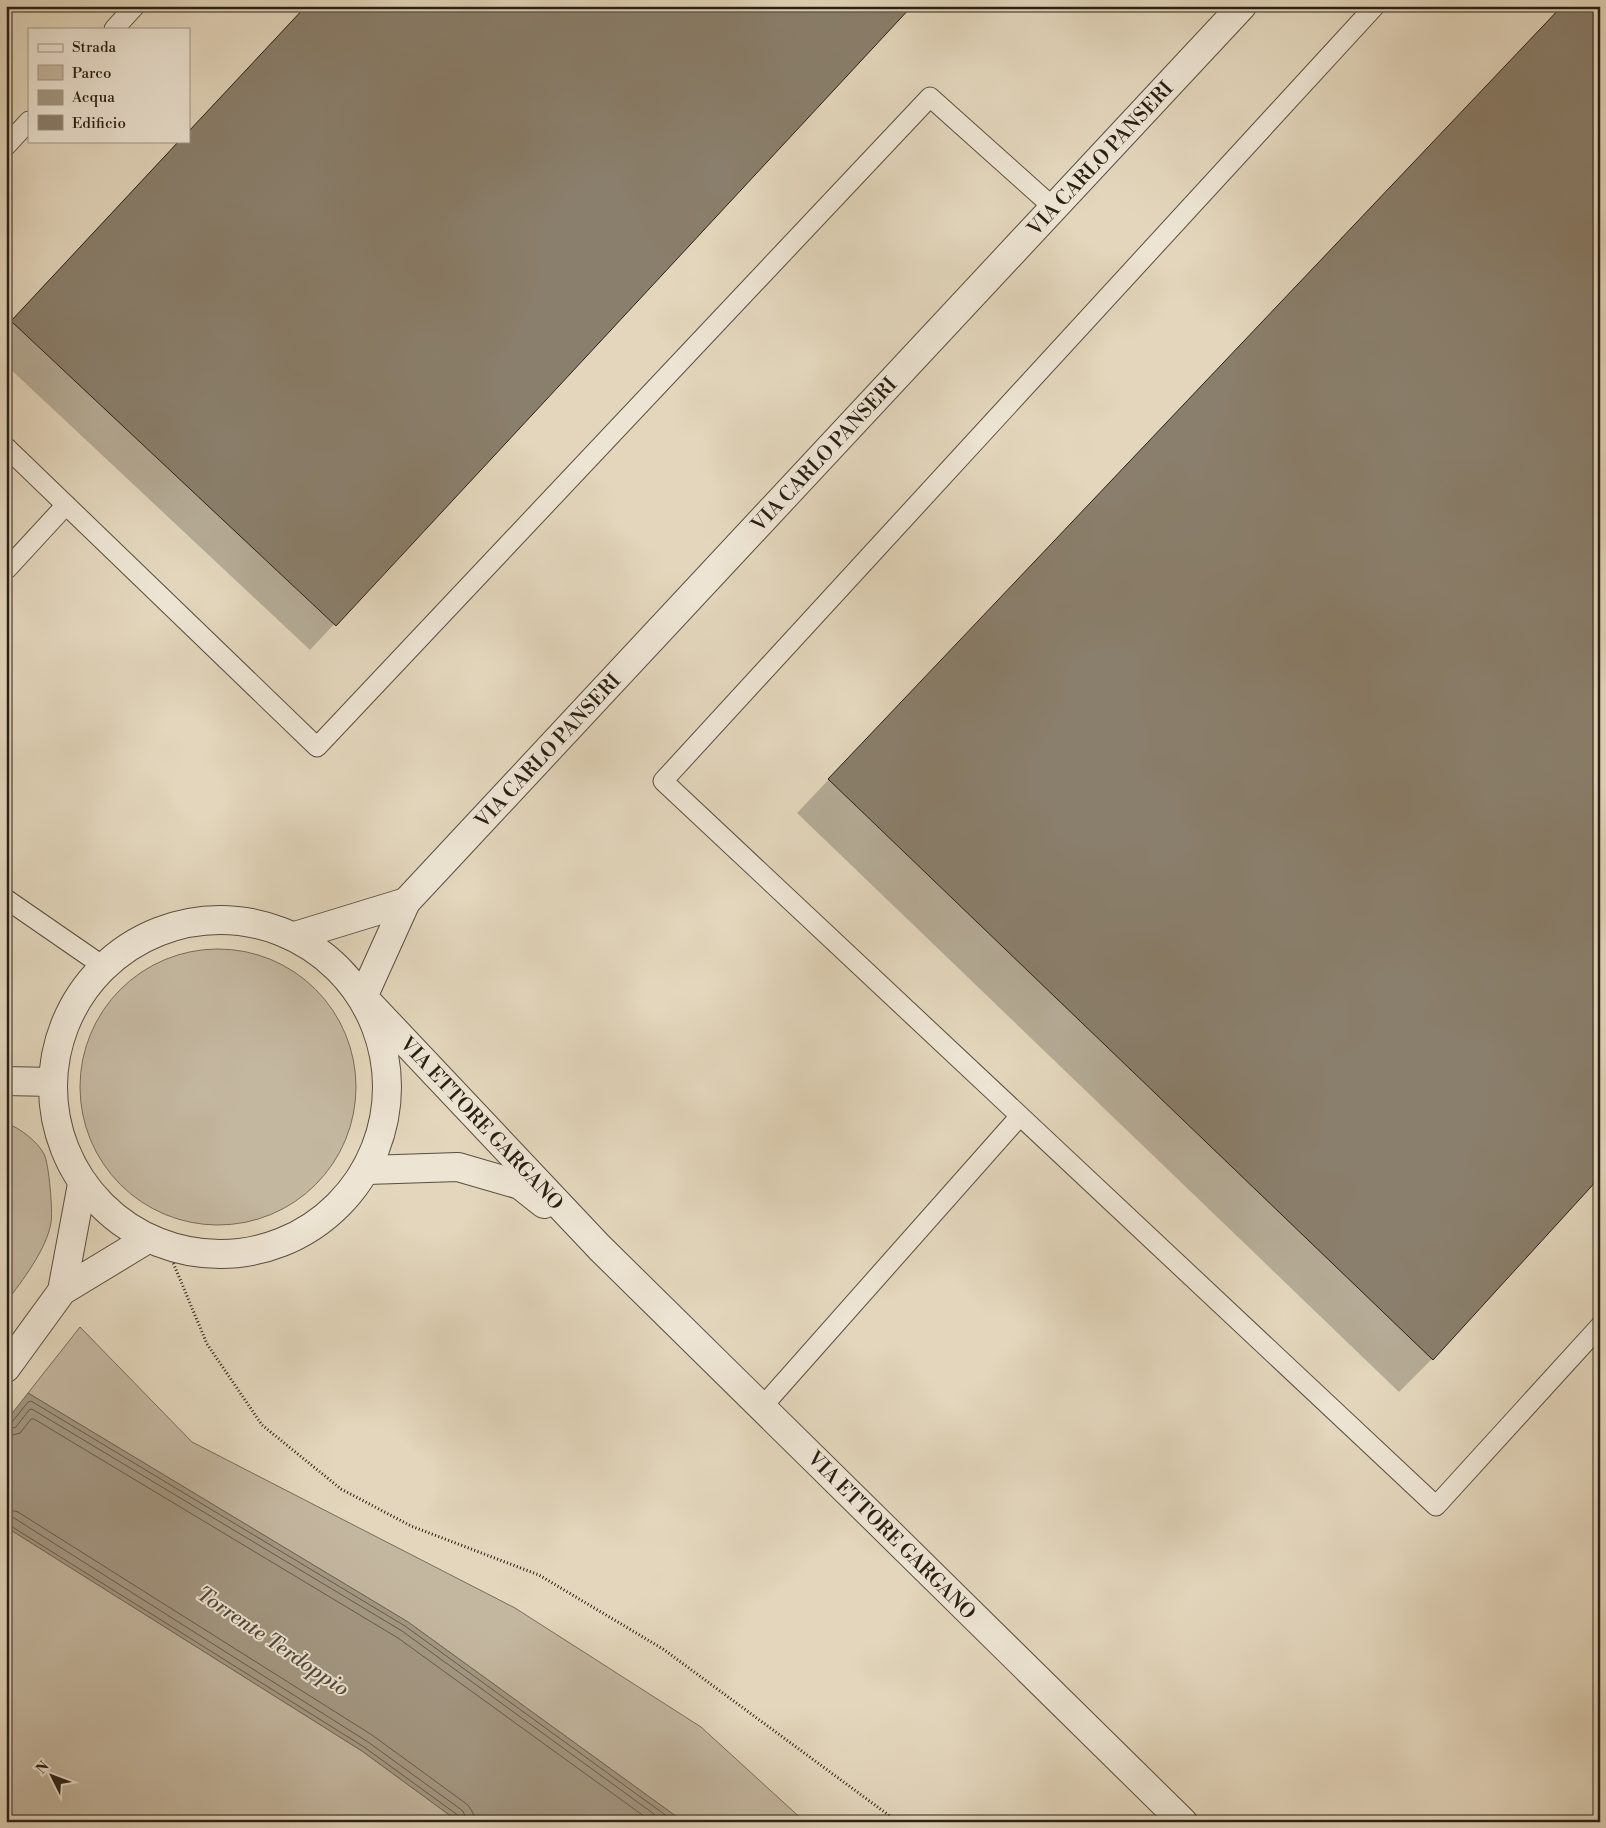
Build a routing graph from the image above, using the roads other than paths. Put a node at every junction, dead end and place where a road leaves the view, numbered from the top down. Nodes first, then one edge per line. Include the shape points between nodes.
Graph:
1 (135, 6) edge
2 (1242, 6) edge
3 (1375, 6) edge
4 (115, 28) edge
5 (28, 122) edge
6 (6, 146) edge
7 (1054, 208) junction
8 (6, 447) edge
9 (66, 505) junction
10 (6, 570) edge
11 (6, 899) edge
12 (406, 902) junction
13 (295, 936) junction
14 (103, 966) junction
15 (363, 997) junction
16 (6, 1081) edge
17 (52, 1082) junction
18 (1020, 1116) junction
19 (367, 1170) junction
20 (82, 1184) junction
21 (156, 1244) junction
22 (600, 1248) junction
23 (62, 1291) junction
24 (1600, 1326) edge
25 (6, 1368) edge
26 (762, 1407) junction
27 (1183, 1822) edge

1 - 4 lane
2 - 7 street, VIA CARLO PANSERI
3 - 18 lane via 663,781
5 - 6 lane
7 - 9 lane via 930,97 317,747
7 - 12 street, VIA CARLO PANSERI
8 - 9 lane
9 - 10 lane
11 - 14 lane
12 - 13 street, VIA CARLO PANSERI
12 - 15 street, VIA CARLO PANSERI
13 - 14 street via 246,920 194,921 145,936
13 - 15 street via 333,962
14 - 17 street via 76,1000 59,1039
15 - 19 street via 382,1038 389,1083 384,1128
15 - 22 street, VIA ETTORE GARGANO
16 - 17 street
17 - 20 street via 59,1135
18 - 24 lane via 1436,1506
18 - 26 lane
19 - 21 street via 330,1215 281,1245 224,1256
19 - 22 street, VIA ETTORE GARGANO via 458,1167 520,1185
20 - 21 street via 111,1216
20 - 23 street
21 - 23 street
22 - 26 street, VIA ETTORE GARGANO
23 - 25 street
26 - 27 street, VIA ETTORE GARGANO

